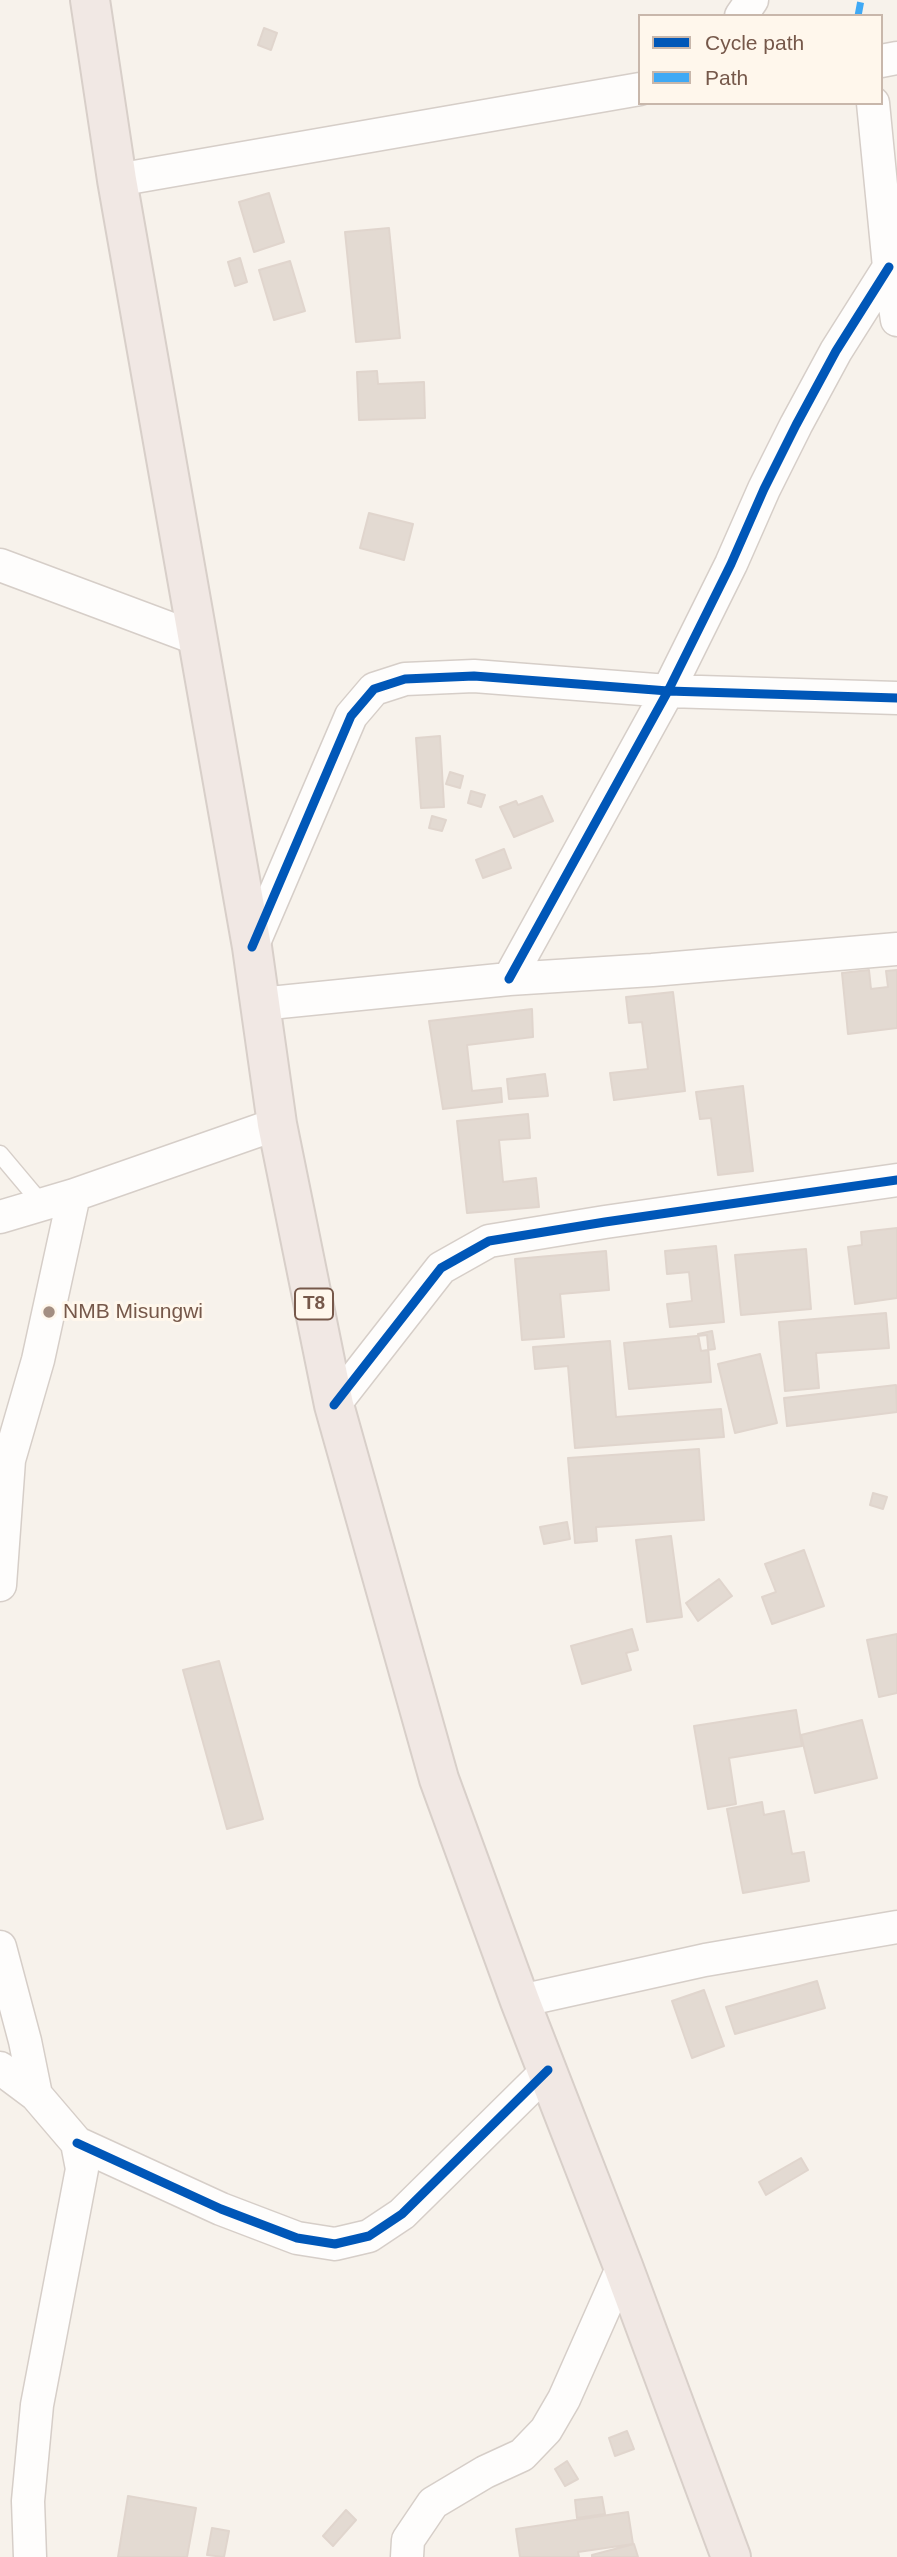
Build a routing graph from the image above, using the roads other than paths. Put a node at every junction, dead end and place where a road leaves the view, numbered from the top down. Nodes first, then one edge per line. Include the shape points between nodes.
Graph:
1 (90, 0) edge
2 (638, 89) edge
3 (873, 105) edge
4 (117, 180) junction
5 (889, 267) junction
6 (897, 320) edge
7 (0, 565) edge
8 (198, 639) junction
9 (668, 691) junction
10 (897, 698) edge
11 (252, 947) junction
12 (897, 950) edge
13 (509, 979) junction
14 (260, 1004) junction
15 (277, 1124) junction
16 (0, 1154) edge
17 (897, 1180) edge
18 (74, 1195) junction
19 (42, 1204) junction
20 (0, 1217) edge
21 (334, 1405) junction
22 (4, 1468) edge
23 (0, 1585) edge
24 (897, 1927) edge
25 (0, 1947) edge
26 (520, 2001) junction
27 (0, 2068) edge
28 (548, 2070) junction
29 (36, 2095) junction
30 (77, 2143) junction
31 (623, 2266) junction
32 (30, 2557) edge
33 (407, 2557) edge
34 (731, 2557) edge

1 - 4 highway, T8
2 - 4 street
3 - 5 street
4 - 8 highway, T8
5 - 6 street
5 - 9 street via 796,425
7 - 8 street
8 - 11 highway, T8
9 - 10 street
9 - 11 street via 474,676 405,679 374,689 351,716
9 - 13 street
11 - 14 highway, T8
12 - 13 street
13 - 14 street
14 - 15 highway, T8
15 - 18 street
15 - 21 highway, T8
16 - 19 lane
17 - 21 street via 489,1241 441,1268
18 - 19 street
18 - 22 street via 38,1360
19 - 20 street
21 - 26 highway, T8 via 439,1779
22 - 23 street
24 - 26 street via 705,1960
25 - 29 street
26 - 28 highway, T8
27 - 29 street
28 - 30 street via 402,2214 369,2236 335,2244 297,2238 221,2209
28 - 31 highway, T8
29 - 30 street
30 - 32 street via 82,2169 37,2405 28,2501
31 - 33 street via 546,2430 522,2455 433,2503 408,2540
31 - 34 highway, T8

